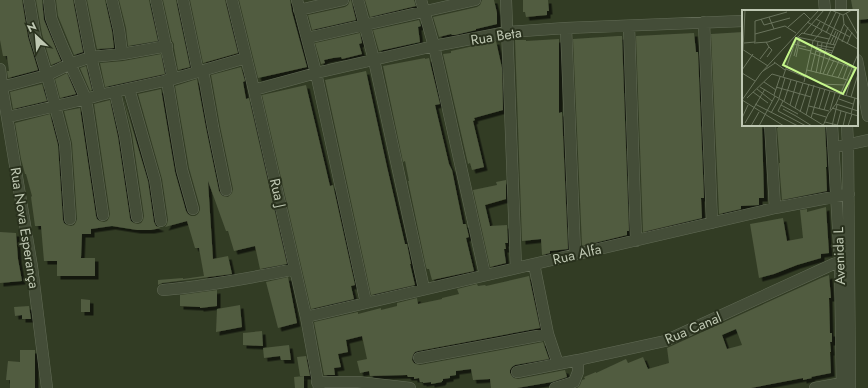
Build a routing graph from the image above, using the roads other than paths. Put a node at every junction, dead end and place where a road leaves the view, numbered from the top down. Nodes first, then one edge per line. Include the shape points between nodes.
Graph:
1 (29, 0) edge
2 (49, 0) edge
3 (80, 0) edge
4 (112, 0) edge
5 (156, 0) edge
6 (183, 0) edge
7 (232, 0) edge
8 (343, 0) edge
9 (358, 0) edge
10 (421, 0) edge
11 (475, 0) edge
12 (506, 0) edge
13 (824, 0) edge
14 (298, 5) edge
15 (825, 10) edge
16 (424, 12) junction
17 (742, 21) edge
18 (704, 22) junction
19 (365, 25) junction
20 (629, 26) junction
21 (566, 28) junction
22 (507, 32) junction
23 (307, 38) junction
24 (166, 46) junction
25 (434, 46) junction
26 (122, 54) junction
27 (91, 57) junction
28 (246, 58) junction
29 (374, 60) junction
30 (70, 64) junction
31 (858, 65) edge
32 (0, 69) edge
33 (201, 72) junction
34 (316, 74) junction
35 (47, 75) junction
36 (170, 80) junction
37 (2, 87) junction
38 (129, 89) junction
39 (254, 90) junction
40 (115, 92) junction
41 (100, 94) junction
42 (86, 99) junction
43 (55, 106) junction
44 (868, 116) edge
45 (8, 117) junction
46 (770, 126) edge
47 (832, 126) edge
48 (847, 126) edge
49 (868, 140) edge
50 (848, 145) junction
51 (834, 147) junction
52 (226, 190) dead end
53 (849, 194) junction
54 (837, 196) junction
55 (775, 208) junction
56 (193, 209) dead end
57 (103, 215) dead end
58 (137, 216) dead end
59 (70, 219) dead end
60 (161, 221) dead end
61 (712, 223) junction
62 (636, 241) junction
63 (575, 254) junction
64 (840, 261) junction
65 (534, 264) junction
66 (516, 268) junction
67 (295, 269) junction
68 (485, 275) junction
69 (424, 289) junction
70 (163, 290) dead end
71 (366, 302) junction
72 (306, 317) junction
73 (548, 334) junction
74 (419, 358) dead end
75 (578, 360) junction
76 (558, 364) junction
77 (517, 372) dead end
78 (318, 385) edge
79 (846, 385) edge
80 (47, 388) edge
81 (410, 388) edge
82 (555, 388) edge
83 (815, 388) edge

1 - 35 street via 35,36
2 - 30 street via 51,18
3 - 27 street
4 - 26 street via 120,30
5 - 24 street
6 - 33 street
7 - 28 street, Rua J
8 - 14 street
9 - 19 street
10 - 16 street
11 - 16 street
12 - 22 street
13 - 15 street
14 - 23 street
16 - 19 street
16 - 25 street
17 - 18 street, Rua Beta
18 - 20 street, Rua Beta
18 - 61 street
19 - 23 street
19 - 29 street
20 - 21 street, Rua Beta
20 - 62 street
21 - 22 street, Rua Beta
21 - 63 street
22 - 25 street, Rua Beta
22 - 66 street
23 - 34 street
24 - 26 street
24 - 36 street
25 - 29 street, Rua Beta
25 - 68 street
26 - 27 street
27 - 30 street
27 - 41 street
28 - 33 street
28 - 39 street, Rua J
29 - 34 street, Rua Beta
29 - 69 street
30 - 35 street
30 - 42 street
31 - 44 street
32 - 37 street, Rua Nova Esperança
33 - 36 street
33 - 52 street
34 - 39 street, Rua Beta
34 - 71 street
35 - 37 street
35 - 43 street
36 - 38 street
36 - 56 street via 182,170
37 - 45 street, Rua Nova Esperança
38 - 40 street
38 - 60 street via 155,180
39 - 67 street, Rua J
40 - 41 street
40 - 58 street via 125,136
41 - 42 street
42 - 43 street
42 - 57 street
43 - 45 street
43 - 59 street via 64,144
45 - 80 street, Rua Nova Esperança via 32,266
46 - 55 street
47 - 51 street, Avenida L
48 - 50 street, Avenida L
49 - 50 street
50 - 51 street
50 - 53 street, Avenida L
51 - 54 street, Avenida L
53 - 54 street, Rua Alfa
53 - 79 street, Avenida L
54 - 55 street, Rua Alfa
54 - 64 street, Avenida L
55 - 61 street, Rua Alfa
61 - 62 street, Rua Alfa
62 - 63 street, Rua Alfa
63 - 65 street, Rua Alfa
64 - 75 street, Rua Canal via 665,341
64 - 79 street, Avenida L
65 - 66 street, Rua Alfa
65 - 73 street
66 - 68 street, Rua Alfa
67 - 70 street via 195,287
67 - 72 street, Rua J
68 - 69 street, Rua Alfa
69 - 71 street, Rua Alfa
71 - 72 street, Rua Alfa
72 - 78 street, Rua J
73 - 74 street
73 - 76 street
75 - 76 street, Rua Canal
75 - 82 street via 578,372 574,382
76 - 77 street, Rua Canal
78 - 81 street via 358,382
79 - 83 street

